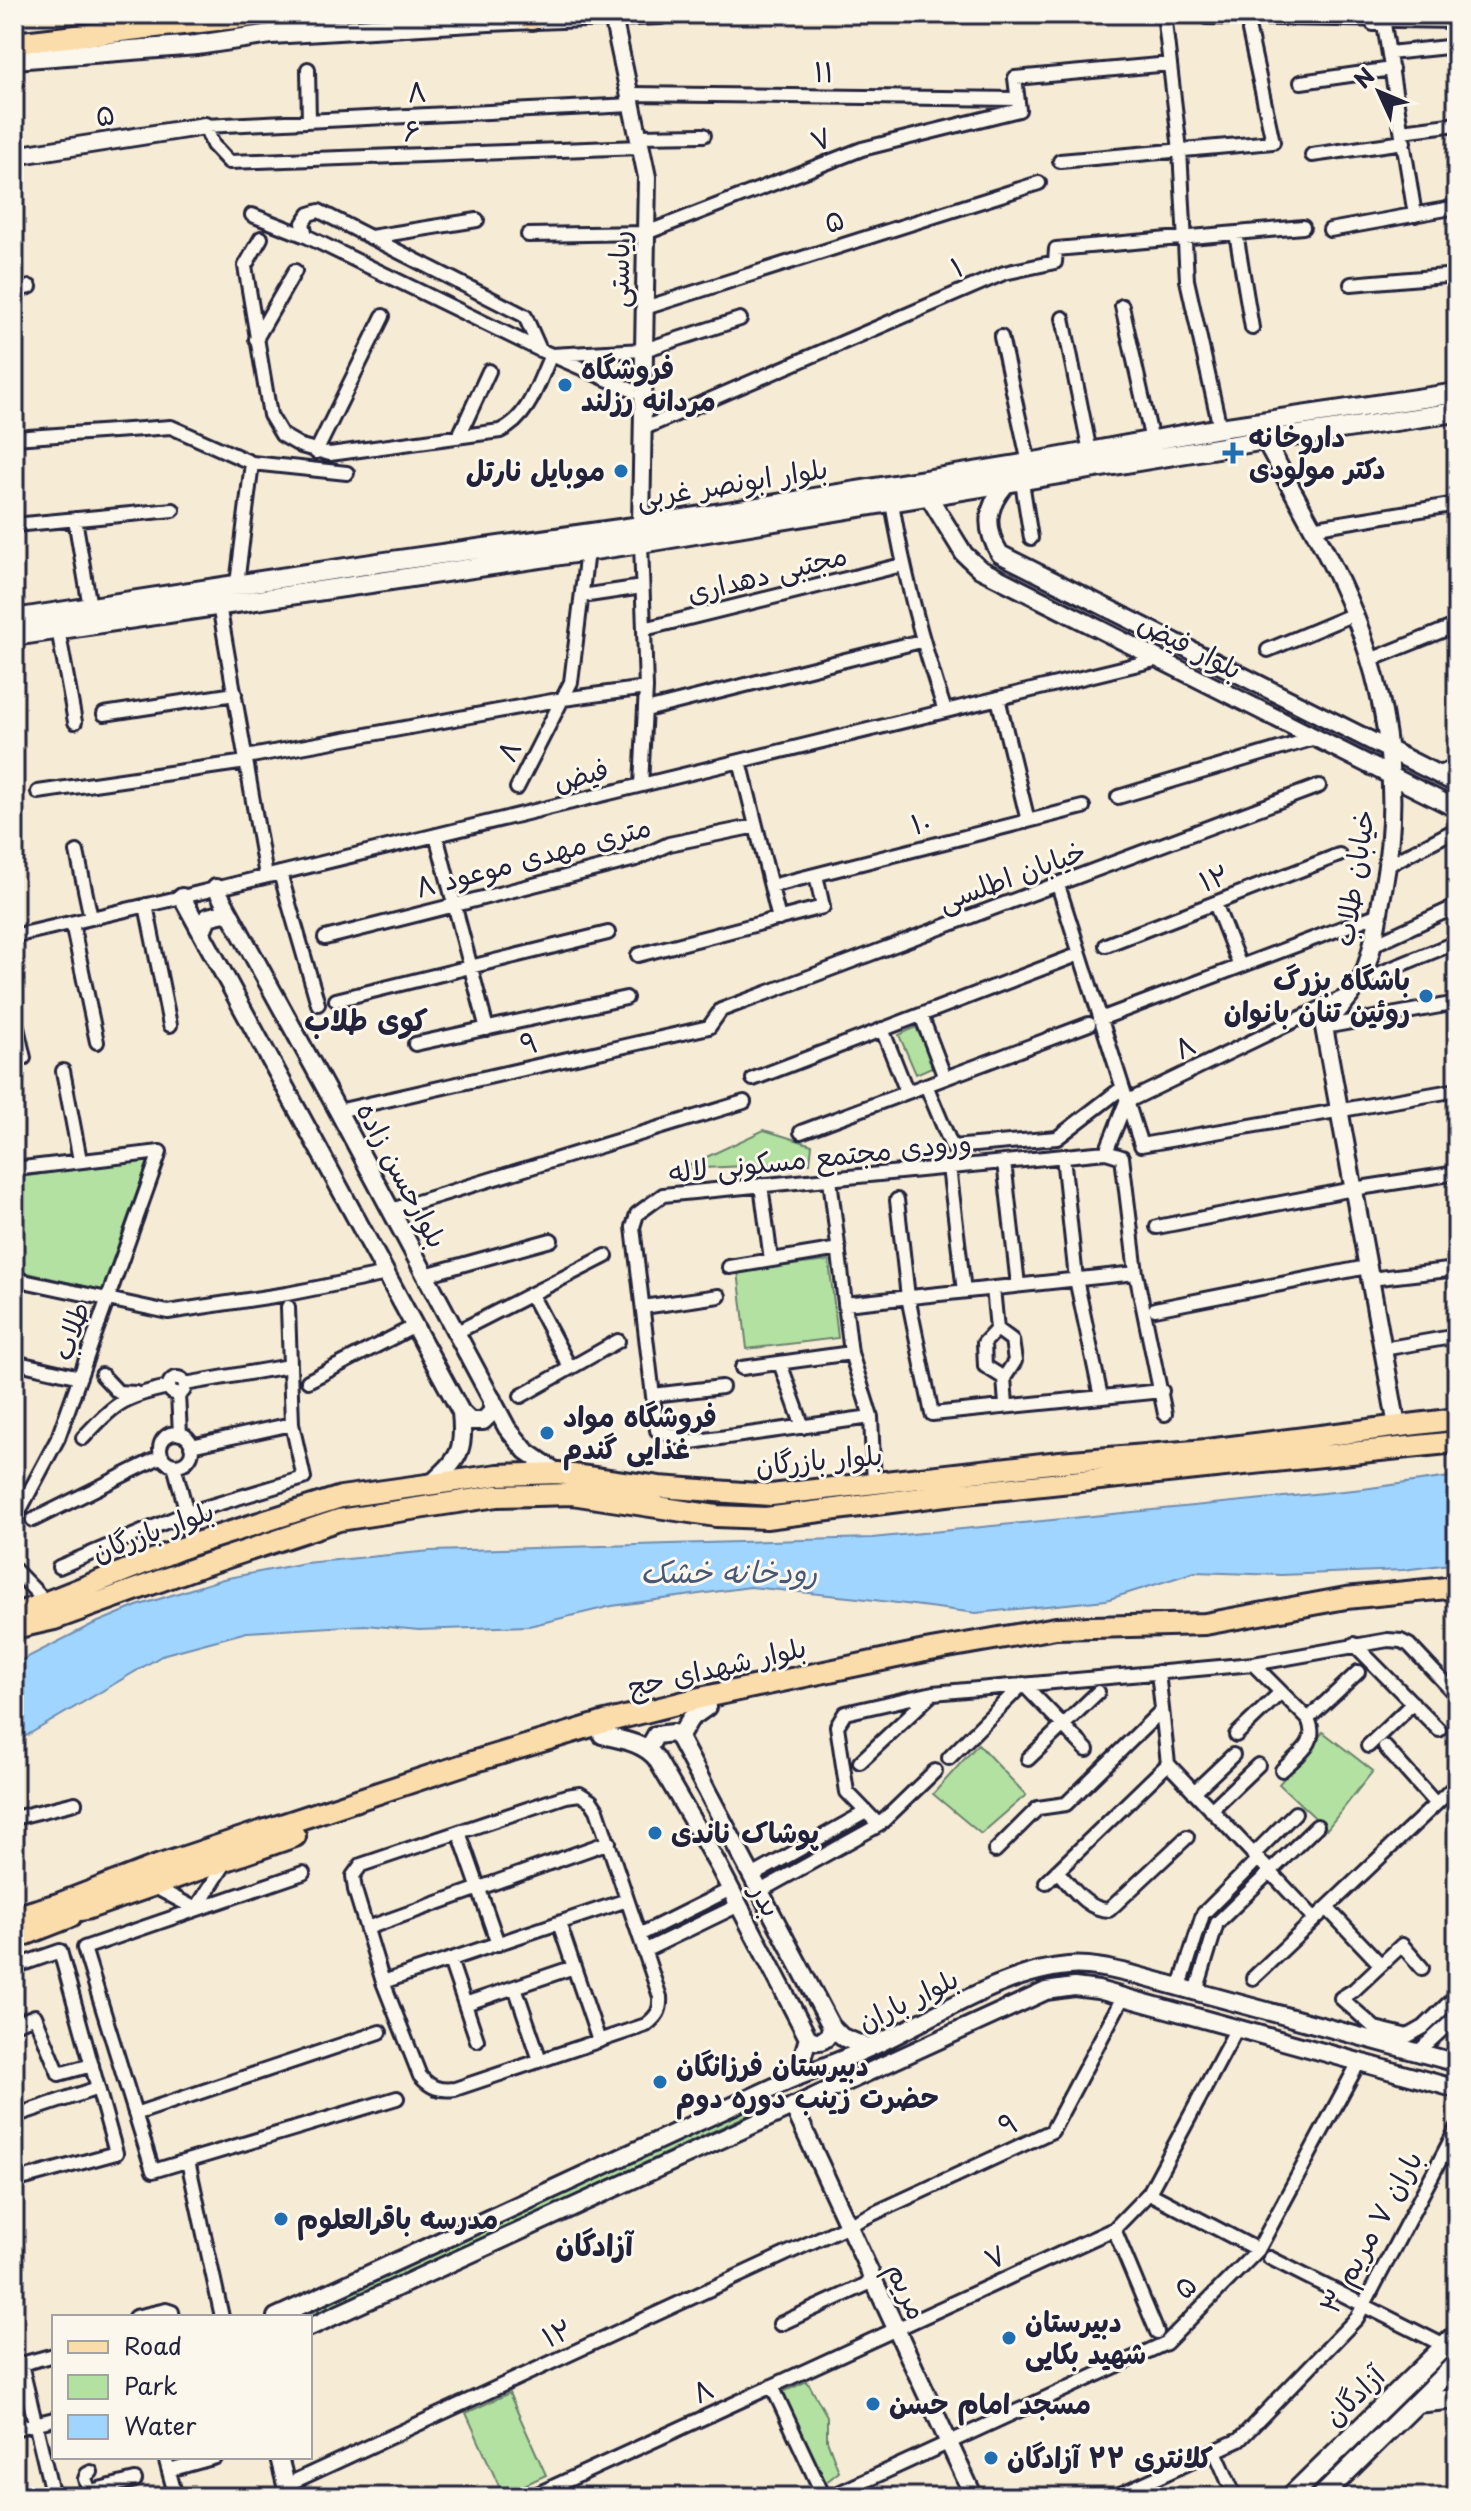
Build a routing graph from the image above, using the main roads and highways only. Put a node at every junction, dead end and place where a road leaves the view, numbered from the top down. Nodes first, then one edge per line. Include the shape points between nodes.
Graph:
1 (270, 14) edge
2 (660, 14) edge
3 (1207, 14) edge
4 (525, 17) edge
5 (1457, 18) edge
6 (14, 43) edge
7 (14, 59) edge
8 (1457, 393) edge
9 (1457, 412) edge
10 (641, 535) junction
11 (380, 572) junction
12 (14, 619) edge
13 (14, 636) edge
14 (1457, 1419) edge
15 (1457, 1442) edge
16 (1060, 1462) junction
17 (1057, 1484) junction
18 (1457, 1587) edge
19 (1457, 1598) edge
20 (14, 1607) edge
21 (50, 1611) junction
22 (14, 1615) edge
23 (14, 1631) edge
24 (85, 1901) junction
25 (14, 1907) edge
26 (14, 1917) edge
27 (14, 1926) edge
28 (14, 1939) edge
29 (1451, 2340) edge
30 (1457, 2363) edge
31 (1457, 2399) edge
32 (1416, 2403) junction
33 (1290, 2497) edge
34 (1321, 2497) edge

1 - 6 main road
2 - 4 main road
3 - 5 main road
4 - 7 main road
8 - 10 main road, بلوار ابونصر غربی via 1220,428
9 - 10 main road, بلوار ابونصر غربی via 892,503
10 - 11 main road, بلوار ابونصر غربی
10 - 11 main road, بلوار ابونصر غربی via 587,551
11 - 12 main road, بلوار ابونصر غربی via 237,584
11 - 13 main road, بلوار ابونصر غربی via 219,605
14 - 16 main road, بلوار بازرگان
15 - 17 main road, بلوار بازرگان
16 - 17 main road
16 - 21 main road, بلوار بازرگان via 756,1495 558,1473 498,1475 341,1497 190,1545
17 - 21 main road, بلوار بازرگان via 766,1518 716,1516 572,1494 497,1496 339,1520
18 - 24 main road, بلوار شهدای حج via 1346,1598 1205,1624 1056,1628 700,1698 469,1763
19 - 24 main road, بلوار شهدای حج via 1348,1609 1206,1634 1056,1642 707,1707 406,1796 153,1886
20 - 21 main road
21 - 22 main road, بلوار بازرگان
21 - 23 main road, بلوار بازرگان
24 - 25 main road via 49,1897
24 - 26 main road, بلوار شهدای حج
24 - 27 main road, بلوار شهدای حج
24 - 28 main road
29 - 33 main road, آزادگان
30 - 32 main road, آزادگان
31 - 32 main road
32 - 34 main road, آزادگان

